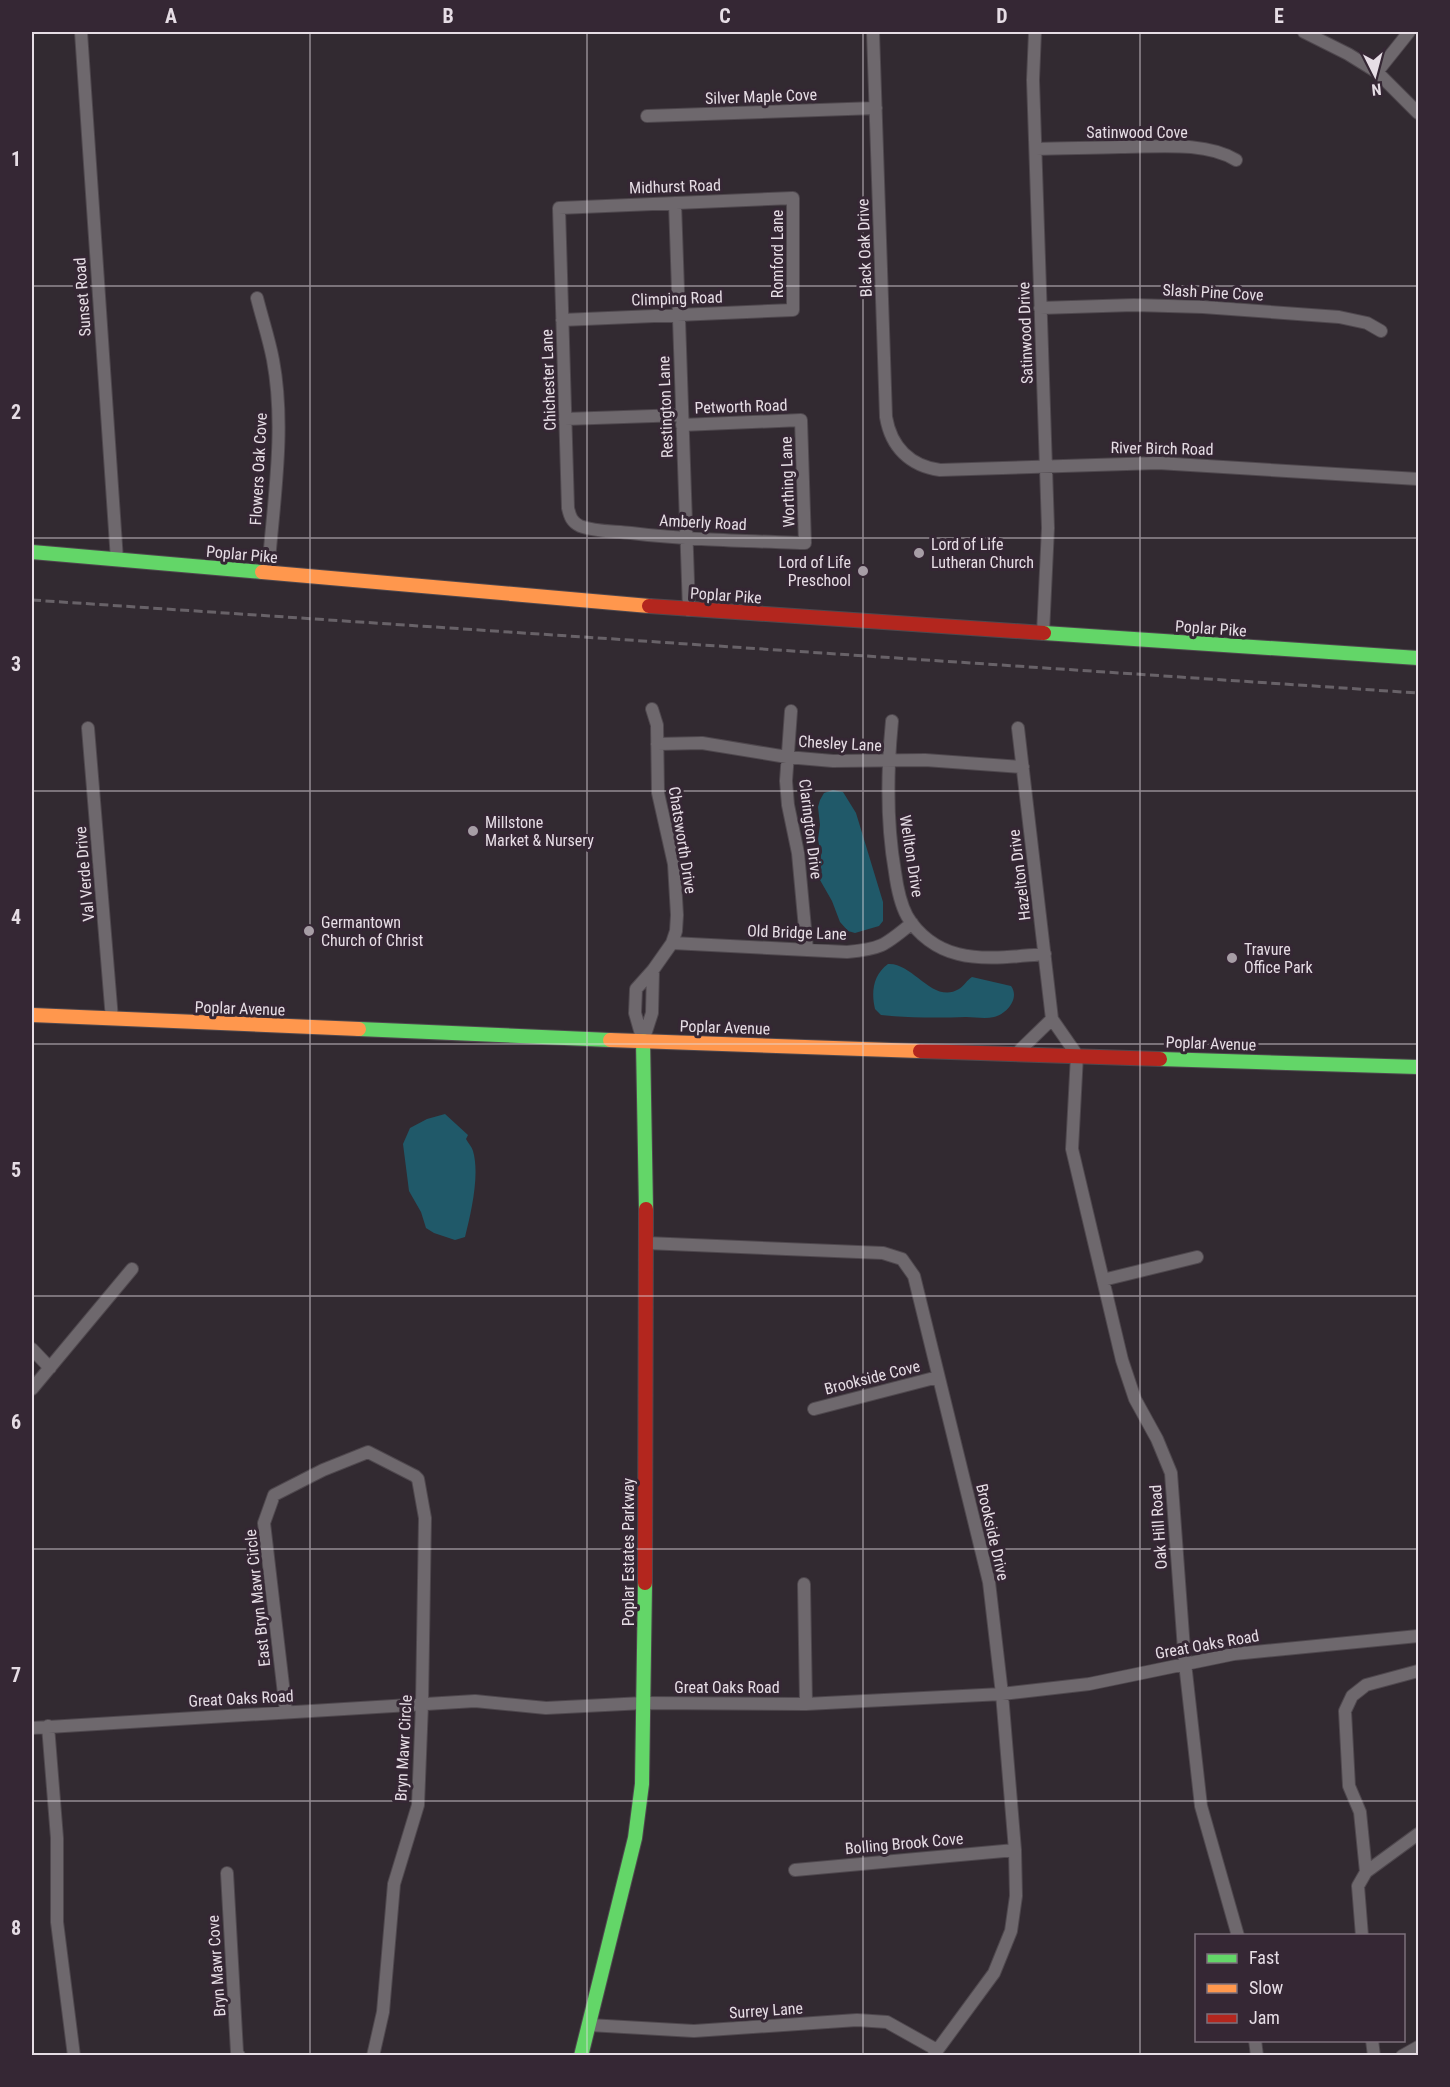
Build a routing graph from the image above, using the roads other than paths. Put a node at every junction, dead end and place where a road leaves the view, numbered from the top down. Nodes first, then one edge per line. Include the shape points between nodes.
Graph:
1 (81, 32) edge
2 (873, 32) edge
3 (1035, 32) edge
4 (1304, 32) edge
5 (1409, 32) edge
6 (1377, 72) junction
7 (876, 108) junction
8 (1419, 113) edge
9 (648, 116) dead end
10 (1036, 148) junction
11 (1236, 160) dead end
12 (793, 198) joint
13 (675, 203) junction
14 (559, 208) joint
15 (257, 298) dead end
16 (1040, 308) junction
17 (794, 310) joint
18 (678, 315) junction
19 (562, 320) junction
20 (1381, 330) dead end
21 (565, 419) junction
22 (682, 420) junction
23 (801, 420) joint
24 (908, 458) joint
25 (1047, 466) junction
26 (1419, 479) edge
27 (599, 530) joint
28 (686, 539) junction
29 (806, 543) joint
30 (32, 552) edge
31 (117, 560) junction
32 (268, 573) junction
33 (689, 610) junction
34 (1043, 633) junction
35 (1419, 658) edge
36 (652, 709) dead end
37 (791, 711) dead end
38 (892, 721) dead end
39 (88, 728) dead end
40 (1018, 728) dead end
41 (657, 744) junction
42 (788, 757) junction
43 (888, 761) junction
44 (1023, 767) junction
45 (912, 923) junction
46 (672, 943) junction
47 (807, 950) junction
48 (1045, 954) junction
49 (32, 1015) edge
50 (112, 1019) junction
51 (1052, 1019) junction
52 (643, 1041) junction
53 (1017, 1053) junction
54 (1077, 1055) junction
55 (1419, 1067) edge
56 (646, 1243) junction
57 (1197, 1257) dead end
58 (132, 1269) dead end
59 (1103, 1280) junction
60 (32, 1349) edge
61 (50, 1368) junction
62 (938, 1377) junction
63 (32, 1389) edge
64 (814, 1408) dead end
65 (415, 1476) joint
66 (804, 1584) dead end
67 (1419, 1636) edge
68 (1185, 1664) junction
69 (1419, 1671) edge
70 (1002, 1694) junction
71 (644, 1703) junction
72 (422, 1704) junction
73 (806, 1704) junction
74 (286, 1711) junction
75 (48, 1726) junction
76 (32, 1728) edge
77 (1419, 1834) edge
78 (1015, 1850) junction
79 (795, 1870) dead end
80 (1366, 1872) junction
81 (227, 1873) dead end
82 (1238, 1934) edge
83 (1362, 1934) edge
84 (589, 2025) junction
85 (1419, 2047) edge
86 (935, 2053) edge
87 (74, 2055) edge
88 (239, 2055) edge
89 (373, 2055) edge
90 (581, 2055) edge
91 (1402, 2055) edge

1 - 31 street, Sunset Road
2 - 7 street, Black Oak Drive
3 - 10 street, Satinwood Drive via 1032,64
4 - 6 street
5 - 6 street
6 - 8 street
7 - 9 street, Silver Maple Cove
7 - 24 street, Black Oak Drive via 886,417 893,440
10 - 11 street, Satinwood Cove via 1203,148
10 - 16 street, Satinwood Drive
12 - 13 street, Midhurst Road
12 - 17 street, Romford Lane
13 - 14 street, Midhurst Road
13 - 18 street, Restington Lane
14 - 19 street, Chichester Lane
15 - 32 street, Flowers Oak Cove via 273,362 278,405
16 - 20 street, Slash Pine Cove via 1203,306 1339,317
16 - 25 street, Satinwood Drive
17 - 18 street, Climping Road
18 - 19 street, Climping Road
18 - 22 street, Restington Lane
19 - 21 street, Chichester Lane
21 - 22 street, Petworth Road
21 - 27 street, Chichester Lane via 570,516 574,523
22 - 23 street, Petworth Road
22 - 28 street, Restington Lane
23 - 29 street, Worthing Lane
24 - 25 street, River Birch Road via 940,470
25 - 26 street, River Birch Road via 1182,463
25 - 34 street, Satinwood Drive via 1048,550
27 - 28 street, Amberly Road
28 - 29 street, Amberly Road
28 - 33 street, Restington Lane
30 - 31 main road, Poplar Pike
31 - 32 main road, Poplar Pike
32 - 33 main road, Poplar Pike
33 - 34 main road, Poplar Pike
34 - 35 main road, Poplar Pike
36 - 41 street, Chatsworth Drive
37 - 42 street, Clarington Drive
38 - 43 street, Wellton Drive
39 - 50 street, Val Verde Drive
40 - 44 street, Hazelton Drive
41 - 42 street, Chesley Lane via 702,743
41 - 46 street, Chatsworth Drive via 658,793 674,864 676,931
42 - 43 street, Chesley Lane
42 - 47 street, Clarington Drive via 788,805 798,853
43 - 44 street, Chesley Lane
43 - 45 street, Wellton Drive via 889,838 900,899
44 - 48 street, Hazelton Drive
45 - 47 street, Old Bridge Lane via 874,950
45 - 48 street, Wellton Drive via 936,945 956,954
46 - 47 street, Old Bridge Lane
46 - 52 street, Chatsworth Drive via 636,989 635,1013
48 - 51 street, Hazelton Drive
49 - 50 main road, Poplar Avenue
50 - 52 main road, Poplar Avenue
51 - 53 street
51 - 54 street, Hazelton Drive
52 - 53 main road, Poplar Avenue
52 - 56 main road, Poplar Estates Parkway
53 - 54 main road, Poplar Avenue
54 - 55 main road, Poplar Avenue
54 - 59 street, Oak Hill Road via 1072,1149
56 - 62 street, Brookside Drive via 883,1253 902,1259 914,1276
56 - 71 main road, Poplar Estates Parkway
57 - 59 street
58 - 61 street
59 - 68 street, Oak Hill Road via 1135,1399 1171,1473
60 - 61 street
61 - 63 street
62 - 64 street, Brookside Cove
62 - 70 street, Brookside Drive via 989,1582
65 - 72 street, Bryn Mawr Circle via 425,1518
65 - 74 street, East Bryn Mawr Circle via 368,1452 274,1495 264,1522
66 - 73 street
67 - 68 street, Great Oaks Road via 1234,1654
68 - 70 street, Great Oaks Road via 1089,1684
68 - 82 street, Oak Hill Road via 1201,1806
69 - 80 street via 1366,1685 1352,1696 1345,1711 1349,1786 1360,1812
70 - 73 street, Great Oaks Road
70 - 78 street, Brookside Drive
71 - 72 street, Great Oaks Road via 546,1708 475,1701
71 - 73 street, Great Oaks Road
71 - 84 main road, Poplar Estates Parkway via 642,1784 635,1838
72 - 74 street, Great Oaks Road
72 - 89 street, Bryn Mawr Circle via 418,1805 394,1884 383,2012
74 - 75 street, Great Oaks Road
75 - 76 street, Great Oaks Road
75 - 87 street via 57,1838 57,1922
77 - 80 street
78 - 79 street, Bolling Brook Cove
78 - 86 street, Brookside Drive via 1016,1896 1011,1931 994,1973
80 - 83 street via 1358,1886
81 - 88 street, Bryn Mawr Cove
84 - 86 street, Surrey Lane via 694,2031 857,2020 887,2022
84 - 90 main road, Poplar Estates Parkway
85 - 91 street

